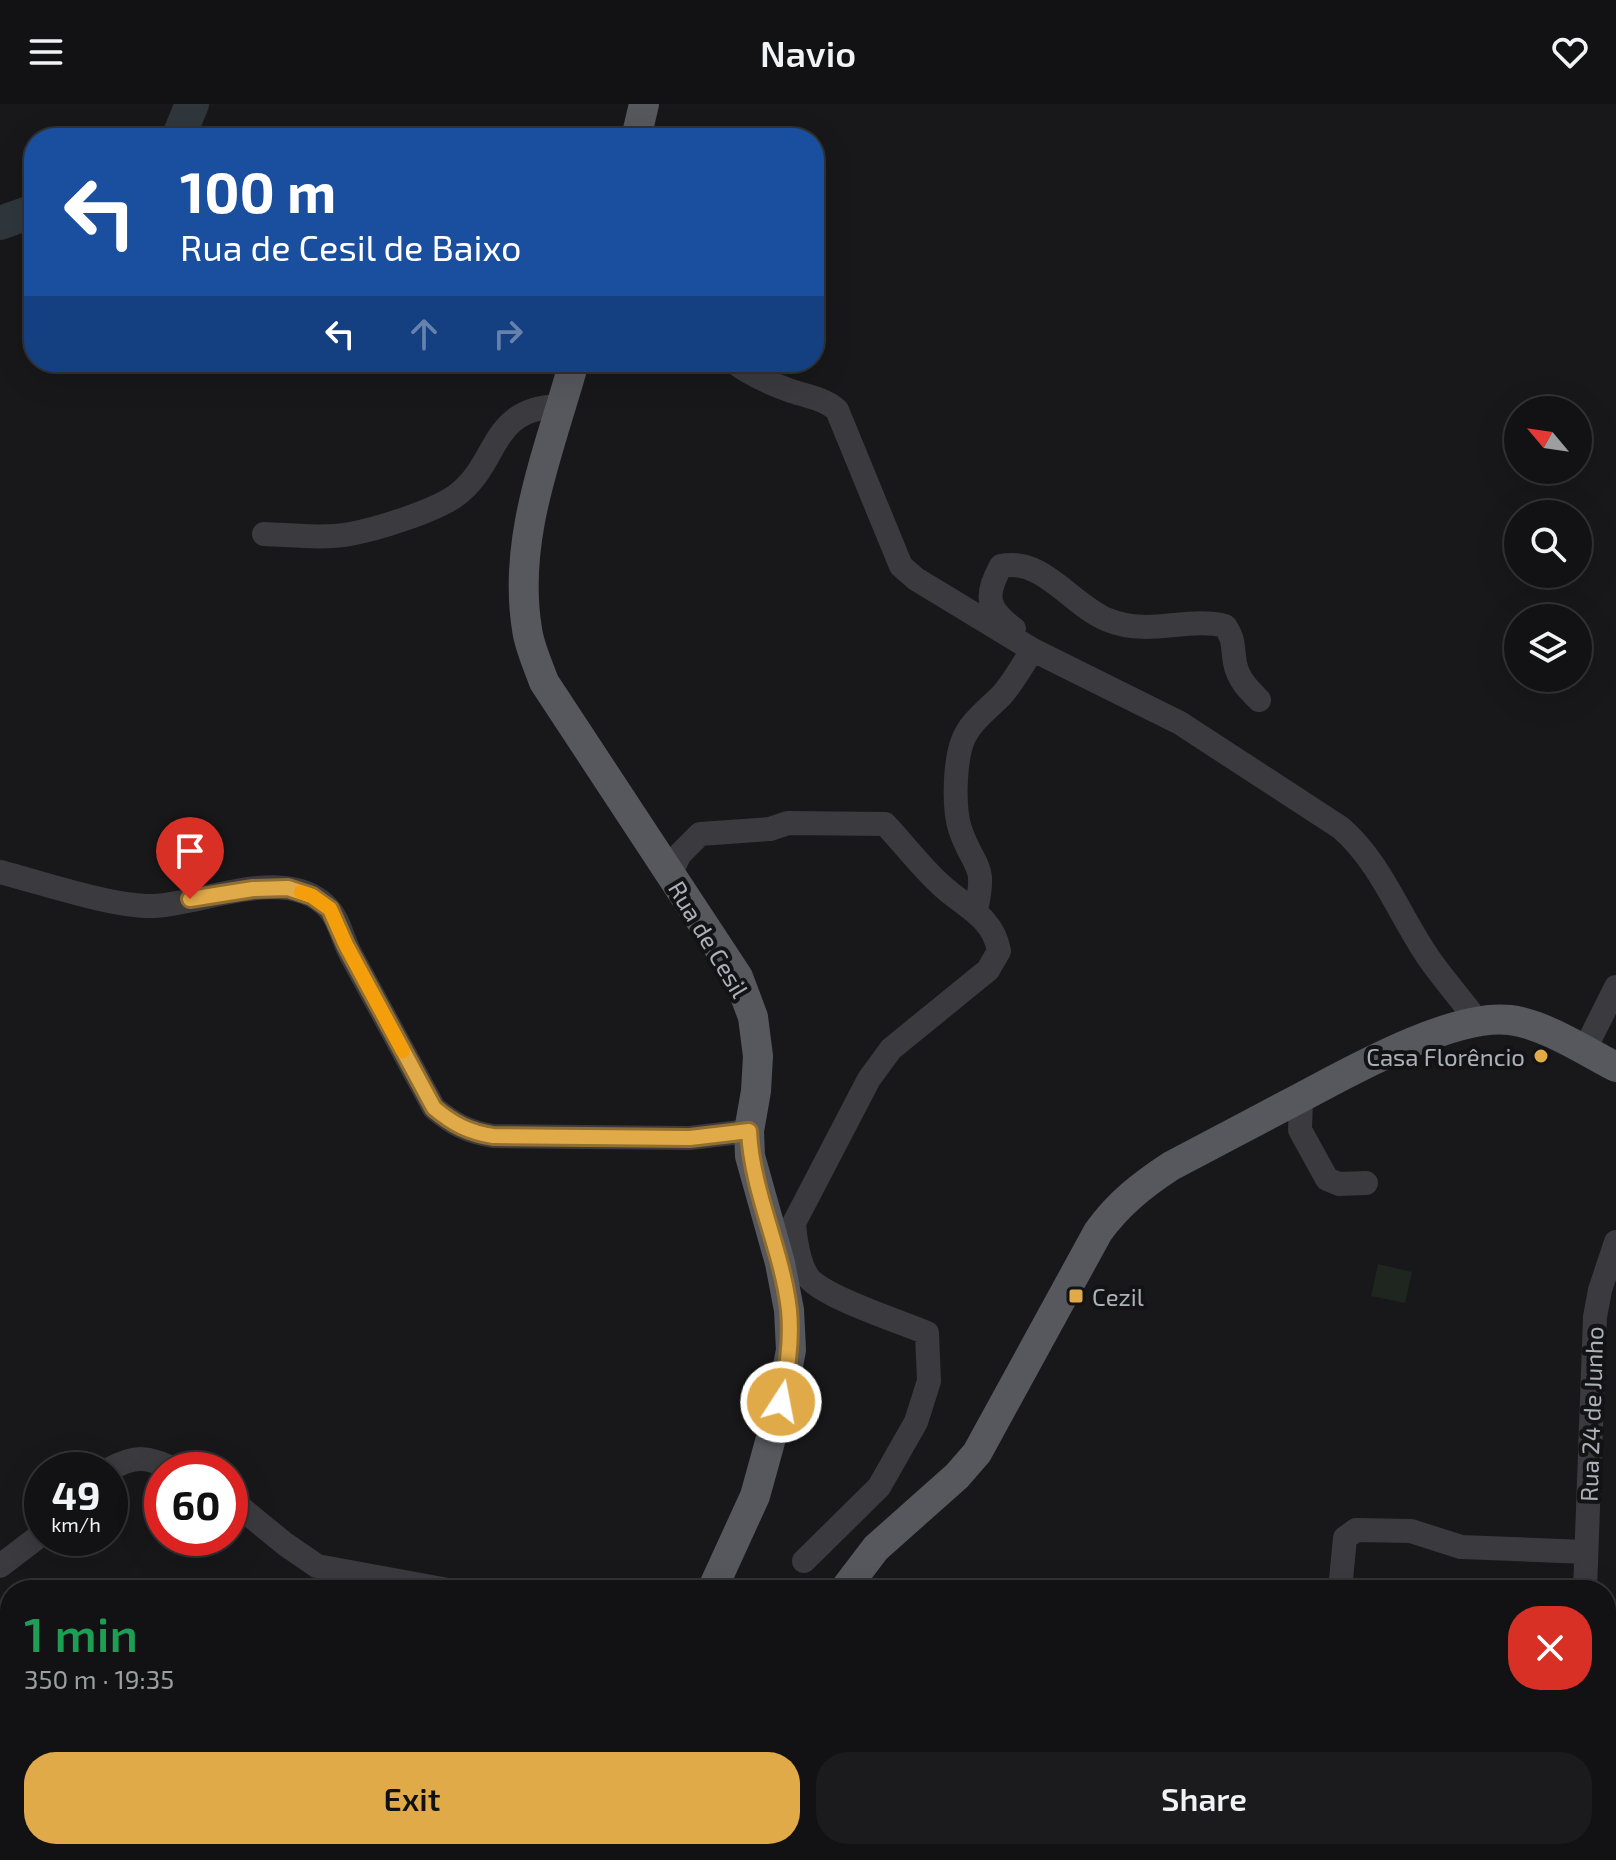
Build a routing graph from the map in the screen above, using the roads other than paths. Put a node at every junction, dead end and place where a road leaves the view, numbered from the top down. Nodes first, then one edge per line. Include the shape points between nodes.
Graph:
1 (644, 104) edge
2 (638, 128) edge
3 (571, 372) edge
4 (748, 372) edge
5 (560, 406) junction
6 (264, 534) dead end
7 (1033, 650) junction
8 (1259, 700) dead end
9 (0, 872) edge
10 (670, 874) junction
11 (976, 910) junction
12 (1616, 987) edge
13 (1478, 1022) junction
14 (1584, 1051) junction
15 (1616, 1067) edge
16 (1301, 1098) junction
17 (749, 1131) junction
18 (1366, 1183) dead end
19 (782, 1224) junction
20 (1616, 1242) edge
21 (248, 1514) edge
22 (24, 1548) edge
23 (1586, 1552) junction
24 (804, 1561) dead end
25 (0, 1566) edge
26 (393, 1580) edge
27 (717, 1580) edge
28 (852, 1580) edge
29 (1341, 1580) edge
30 (1585, 1580) edge

1 - 2 main road
3 - 5 main road, Rua de Cesil
4 - 7 street via 837,410 901,566
5 - 6 street via 541,406 516,417 501,432 474,481 428,511 350,534
5 - 10 main road, Rua de Cesil via 524,543 527,632 544,682
7 - 8 street via 1032,642 999,617 990,602 991,583 1001,566 1016,563 1031,569 1105,619 1130,626 1225,626 1234,640 1243,685
7 - 11 street via 960,745 957,816 981,870
7 - 13 street via 1180,723 1341,828 1374,863 1428,957
9 - 17 street via 155,906 253,889 288,888 312,896 330,909 434,1108 472,1132 690,1138
10 - 11 street via 700,834 788,823 885,824 943,887
10 - 17 main road, Rua de Cesil via 738,977 753,1017 758,1056
11 - 19 street via 997,940 999,951 988,970 891,1049
12 - 14 street
13 - 14 main road via 1523,1023
13 - 16 main road via 1401,1048
14 - 15 main road
16 - 18 street via 1300,1130 1327,1179
16 - 28 main road via 1171,1166 1118,1206 1079,1265 977,1453 876,1548
17 - 19 main road, Rua de Cesil via 750,1156
19 - 24 street via 795,1237 808,1277 825,1291 927,1333 929,1381 916,1422 879,1487
19 - 27 main road, Rua de Cesil via 780,1263 791,1350 755,1496
20 - 23 street, Rua 24 de Junho via 1595,1317
21 - 26 street via 317,1566
22 - 25 street
23 - 29 street via 1461,1547 1411,1531 1356,1530 1345,1538
23 - 30 street, Rua 24 de Junho

